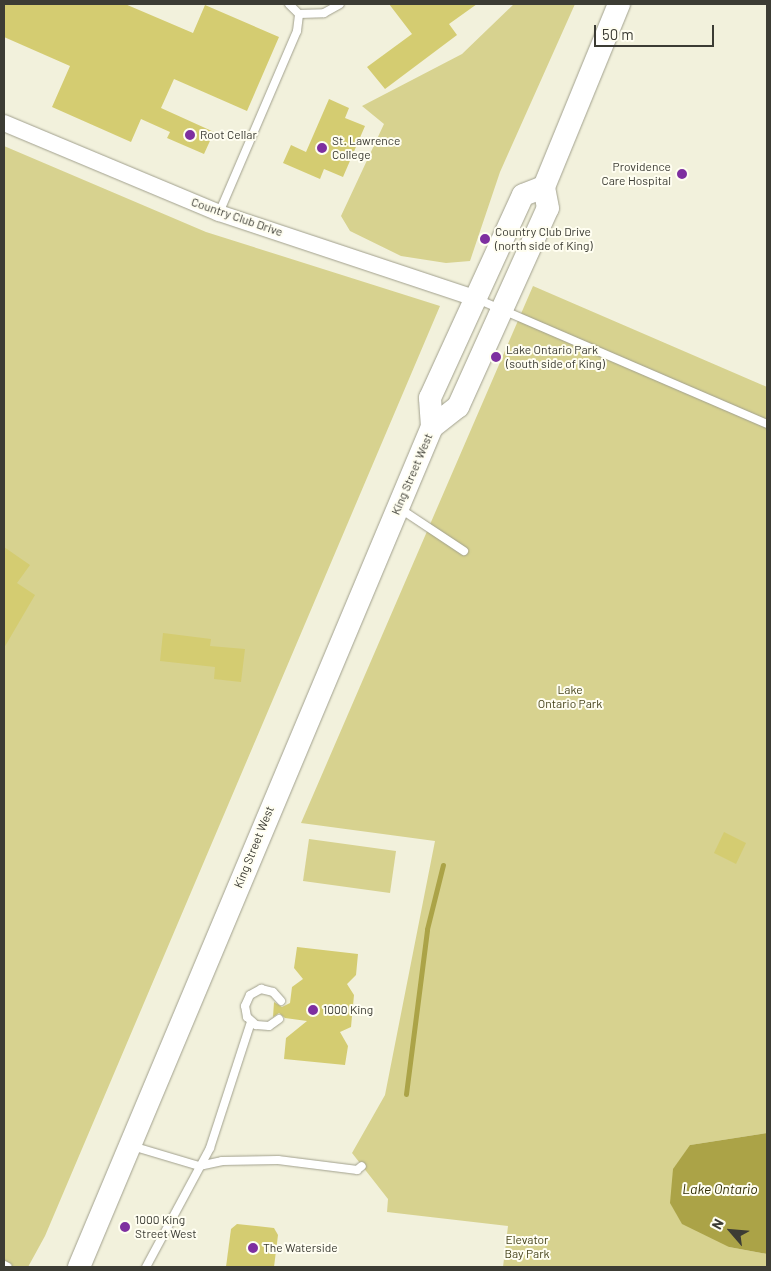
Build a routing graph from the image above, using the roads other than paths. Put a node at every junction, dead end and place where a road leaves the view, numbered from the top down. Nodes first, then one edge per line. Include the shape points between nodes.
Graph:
1 (289, 4) edge
2 (340, 4) edge
3 (619, 4) edge
4 (298, 14) junction
5 (4, 122) edge
6 (544, 187) junction
7 (219, 214) junction
8 (475, 298) junction
9 (500, 310) junction
10 (767, 424) edge
11 (432, 428) junction
12 (397, 507) junction
13 (464, 551) dead end
14 (281, 1001) dead end
15 (279, 1019) dead end
16 (251, 1022) junction
17 (132, 1146) junction
18 (200, 1166) junction
19 (362, 1166) dead end
20 (4, 1265) edge
21 (8, 1267) edge
22 (79, 1267) edge
23 (146, 1267) edge

1 - 4 lane
2 - 4 lane via 324,13
3 - 6 main road, King Street West
4 - 7 lane via 297,31
5 - 7 street, Country Club Drive
6 - 8 main road, King Street West via 523,195
6 - 9 main road, King Street West via 548,208
7 - 8 street, Country Club Drive
8 - 9 lane
8 - 11 main road, King Street West via 430,398
9 - 10 lane
9 - 11 main road, King Street West via 458,407
11 - 12 main road, King Street West
12 - 13 lane
12 - 17 main road, King Street West
14 - 16 lane via 273,992 255,991 245,1006
15 - 16 lane via 268,1026
16 - 18 lane via 210,1148
17 - 18 lane
17 - 22 main road, King Street West
18 - 19 lane via 222,1161 278,1160 357,1170
18 - 23 lane
20 - 21 lane

